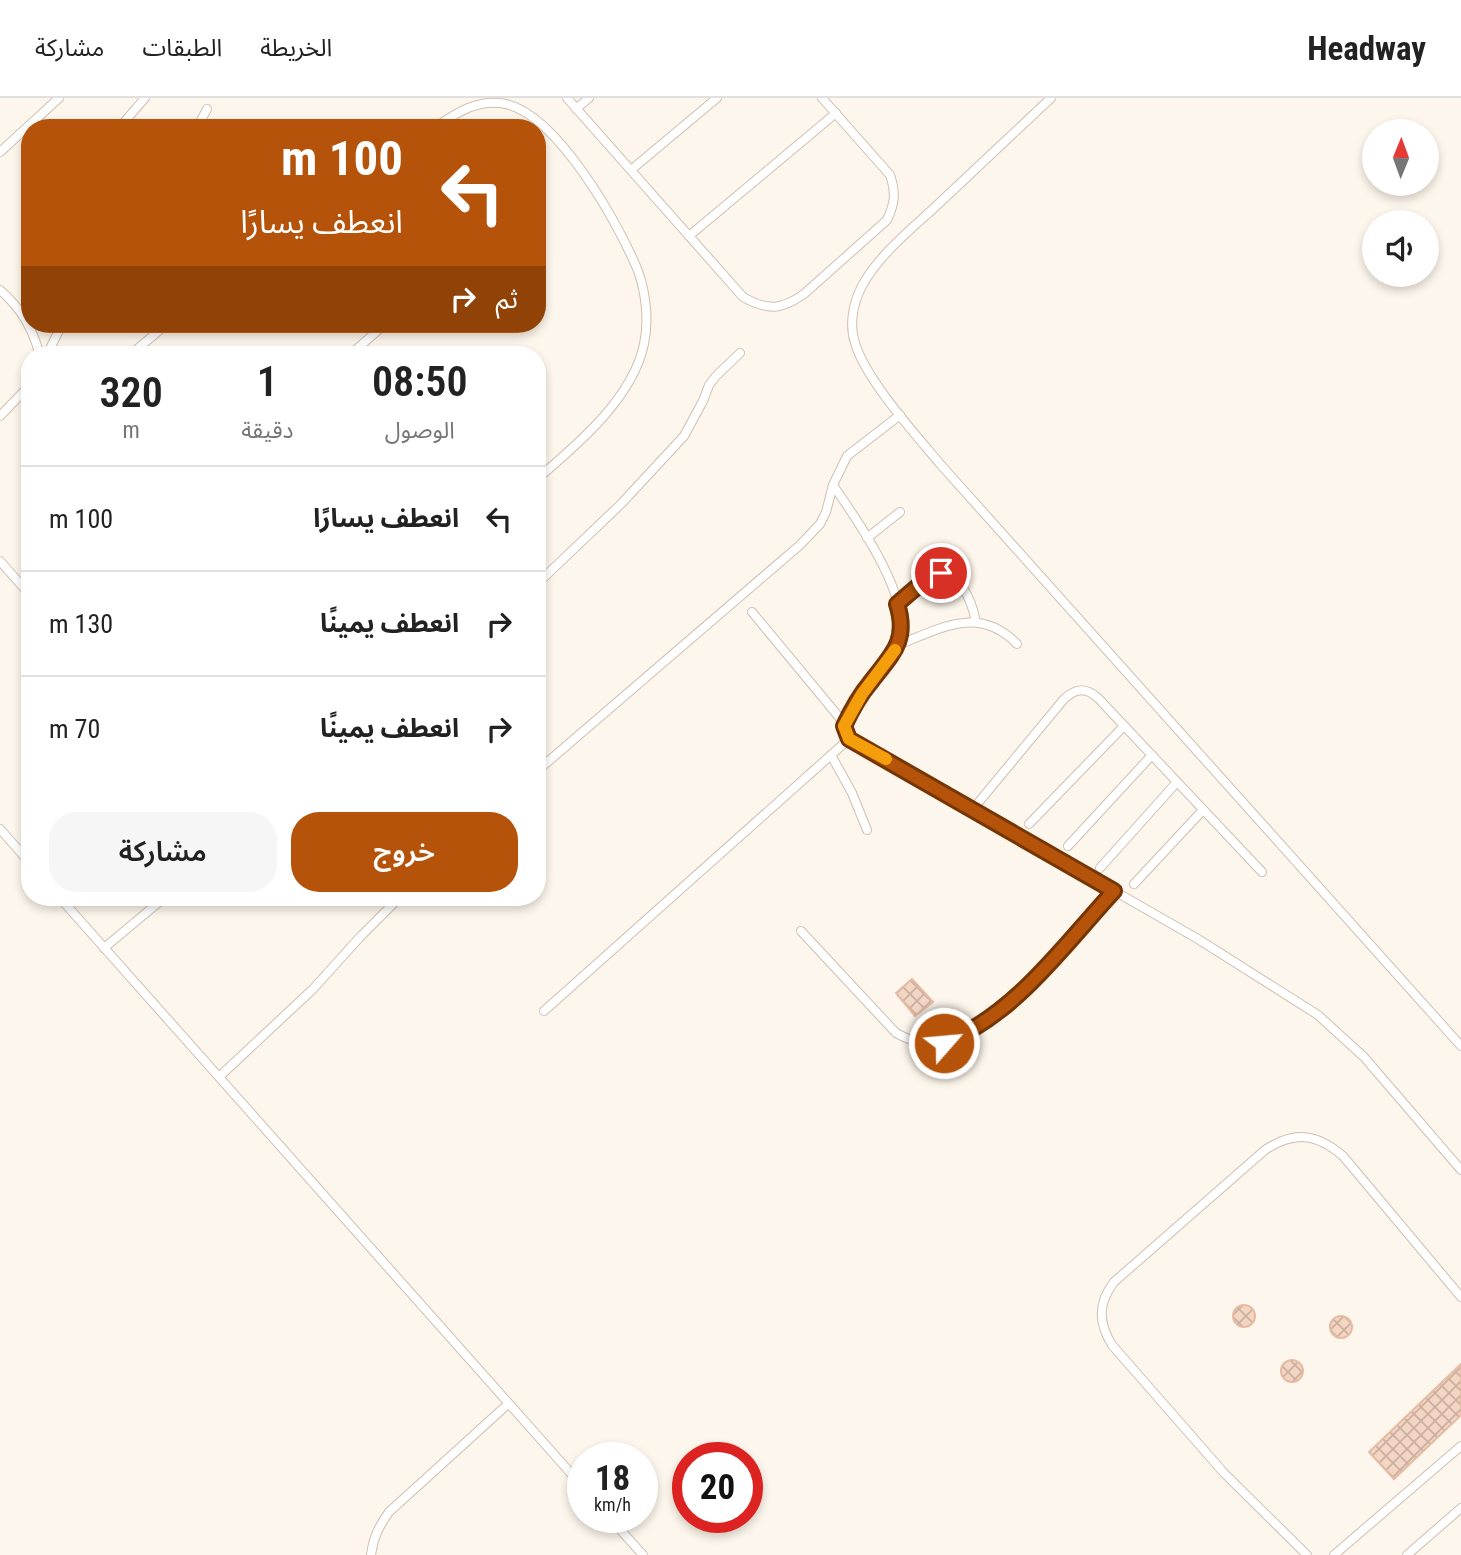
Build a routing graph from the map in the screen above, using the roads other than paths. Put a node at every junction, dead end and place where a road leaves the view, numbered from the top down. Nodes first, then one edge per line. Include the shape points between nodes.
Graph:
1 (59, 98) edge
2 (145, 98) edge
3 (567, 98) edge
4 (589, 98) edge
5 (717, 98) edge
6 (822, 98) edge
7 (1051, 98) edge
8 (576, 108) junction
9 (207, 109) dead end
10 (835, 113) junction
11 (36, 119) edge
12 (127, 119) edge
13 (202, 119) edge
14 (446, 119) edge
15 (536, 119) edge
16 (546, 128) edge
17 (21, 133) edge
18 (0, 152) edge
19 (631, 170) junction
20 (689, 236) junction
21 (0, 289) edge
22 (21, 310) edge
23 (156, 333) edge
24 (375, 333) edge
25 (141, 346) edge
26 (360, 346) edge
27 (740, 353) dead end
28 (21, 394) edge
29 (900, 415) junction
30 (0, 416) edge
31 (546, 471) edge
32 (833, 485) junction
33 (900, 512) dead end
34 (867, 538) junction
35 (0, 561) edge
36 (546, 575) edge
37 (21, 585) edge
38 (897, 604) junction
39 (752, 612) dead end
40 (976, 622) junction
41 (1017, 644) dead end
42 (898, 645) junction
43 (844, 726) junction
44 (1125, 726) junction
45 (849, 739) junction
46 (831, 755) junction
47 (1152, 755) junction
48 (546, 763) edge
49 (1177, 782) junction
50 (973, 809) junction
51 (1203, 810) junction
52 (1029, 824) dead end
53 (0, 829) edge
54 (866, 830) dead end
55 (1068, 846) dead end
56 (21, 853) edge
57 (1100, 868) dead end
58 (1262, 872) dead end
59 (1133, 884) dead end
60 (1114, 891) junction
61 (67, 906) edge
62 (154, 906) edge
63 (391, 906) edge
64 (801, 932) dead end
65 (104, 948) junction
66 (544, 1011) dead end
67 (1461, 1046) edge
68 (220, 1076) junction
69 (1461, 1170) edge
70 (1461, 1297) edge
71 (508, 1404) junction
72 (1461, 1446) edge
73 (567, 1470) edge
74 (1461, 1508) edge
75 (623, 1533) edge
76 (371, 1555) edge
77 (643, 1555) edge
78 (1307, 1555) edge
79 (1334, 1555) edge
80 (1407, 1555) edge

1 - 11 lane
2 - 12 lane
3 - 8 lane
4 - 8 lane
5 - 19 lane
6 - 10 lane
7 - 29 lane via 901,240 863,284 852,320 854,341
8 - 19 lane
9 - 13 lane
10 - 20 lane
10 - 20 lane via 890,175 894,205 887,220 804,294 775,307 758,305 743,297
14 - 15 lane via 480,102 506,104
16 - 31 lane via 584,174 614,221 638,273 646,308 644,345 631,379 589,431
17 - 18 lane
19 - 20 lane
21 - 22 lane
23 - 25 lane
24 - 26 lane
27 - 36 lane via 709,385 684,436
28 - 30 lane
29 - 32 lane via 847,456
29 - 67 lane
32 - 34 lane
32 - 48 lane via 820,524 800,545
33 - 34 lane
34 - 38 lane
35 - 37 lane
38 - 40 lane via 941,573 960,583
38 - 42 lane via 902,631
39 - 43 lane
40 - 41 lane via 992,625
40 - 42 lane via 945,626
42 - 43 lane
43 - 45 lane
44 - 47 lane
44 - 50 lane via 1092,692 1085,689 1070,694
44 - 52 lane
45 - 46 lane
45 - 50 lane
46 - 54 lane
46 - 66 lane
47 - 49 lane
47 - 55 lane
49 - 51 lane
49 - 57 lane
50 - 60 lane
51 - 58 lane
51 - 59 lane
53 - 56 lane
60 - 64 lane via 1012,999 960,1037 944,1043 928,1045 896,1033
60 - 69 lane via 1335,1028
61 - 65 lane
62 - 65 lane
63 - 68 lane via 313,989
65 - 68 lane
68 - 71 lane
70 - 78 lane via 1343,1156 1313,1138 1296,1137 1265,1150 1106,1293 1101,1320 1112,1345 1224,1473
71 - 73 lane
71 - 76 lane via 389,1512 379,1526
72 - 79 lane
74 - 80 lane
75 - 77 lane

